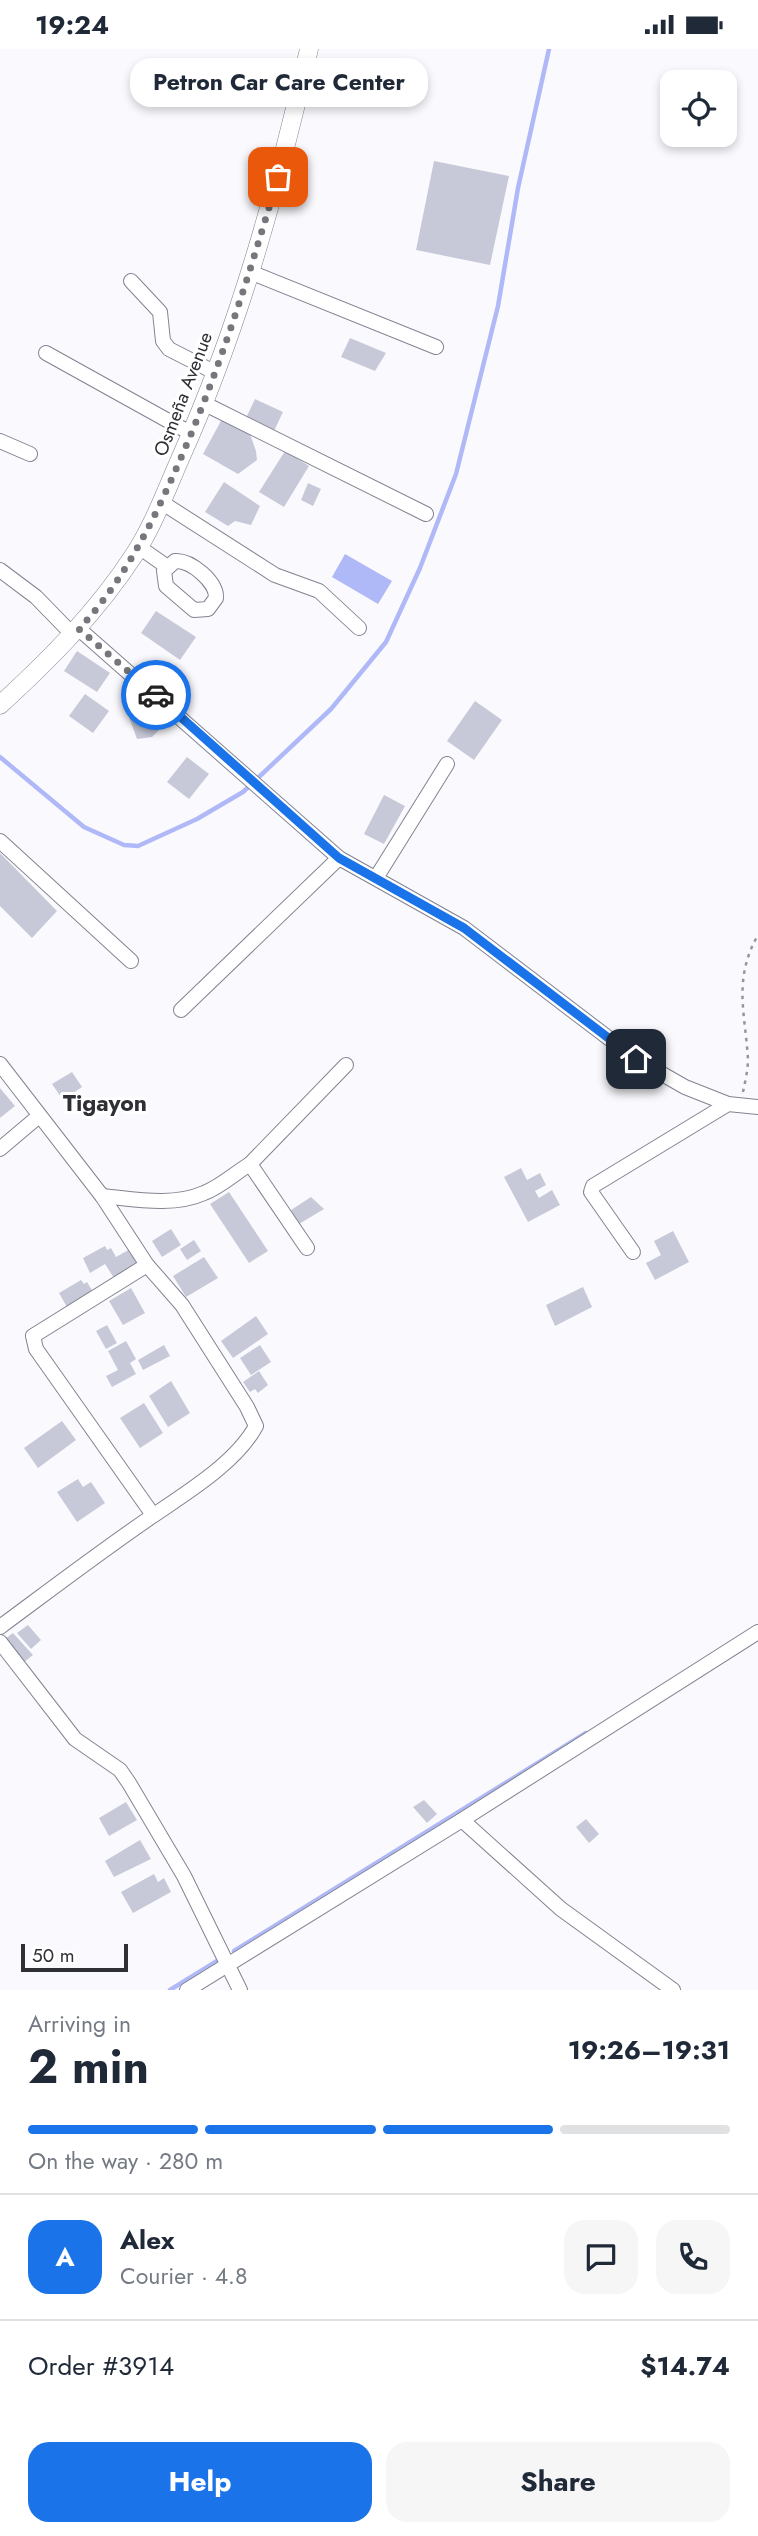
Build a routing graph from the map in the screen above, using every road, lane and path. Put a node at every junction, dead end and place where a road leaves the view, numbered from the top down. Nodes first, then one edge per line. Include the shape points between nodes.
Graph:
1 (309, 49) edge
2 (250, 272) junction
3 (131, 281) dead end
4 (436, 347) dead end
5 (46, 353) dead end
6 (216, 373) junction
7 (205, 404) junction
8 (191, 434) junction
9 (0, 441) edge
10 (30, 454) dead end
11 (161, 502) junction
12 (426, 514) dead end
13 (139, 547) junction
14 (166, 566) dead end
15 (0, 570) edge
16 (359, 628) dead end
17 (76, 632) junction
18 (0, 705) edge
19 (447, 764) dead end
20 (0, 841) edge
21 (339, 858) junction
22 (376, 878) junction
23 (758, 935) edge
24 (131, 961) dead end
25 (181, 1010) dead end
26 (0, 1064) edge
27 (346, 1065) dead end
28 (734, 1105) junction
29 (758, 1107) edge
30 (39, 1116) junction
31 (0, 1149) edge
32 (250, 1164) junction
33 (102, 1196) junction
34 (307, 1248) dead end
35 (633, 1252) dead end
36 (147, 1265) junction
37 (153, 1515) junction
38 (0, 1627) edge
39 (758, 1633) edge
40 (0, 1642) edge
41 (462, 1820) junction
42 (228, 1965) junction
43 (187, 1990) edge
44 (240, 1990) edge
45 (673, 1990) edge

1 - 2 main road, Osmeña Avenue
2 - 4 street
2 - 6 main road, Osmeña Avenue
3 - 6 street via 160,312 163,341 169,349
5 - 8 street
6 - 7 main road, Osmeña Avenue
7 - 8 main road, Osmeña Avenue
7 - 12 street
8 - 11 main road, Osmeña Avenue
9 - 10 street
11 - 13 main road, Osmeña Avenue
11 - 16 street via 275,575 318,591
13 - 14 street
13 - 17 main road, Osmeña Avenue
15 - 17 street
17 - 18 main road, Osmeña Avenue
17 - 21 street
19 - 22 street
20 - 24 street
21 - 22 street
21 - 25 street
22 - 28 street via 464,928 636,1059 685,1087
23 - 28 path via 746,957 740,1001 748,1062
26 - 30 street
27 - 32 street
28 - 29 street
28 - 35 street via 593,1187 596,1200
30 - 31 street
30 - 33 street
32 - 33 street via 204,1193 183,1198 153,1201
32 - 34 street
33 - 36 street
36 - 37 street via 182,1305 256,1426 248,1440 185,1496
36 - 37 street via 33,1336 36,1349
37 - 38 street
39 - 41 street
40 - 42 street via 75,1739 111,1763 129,1783 184,1876
41 - 42 street
41 - 45 street via 561,1909
42 - 43 street
42 - 44 street

